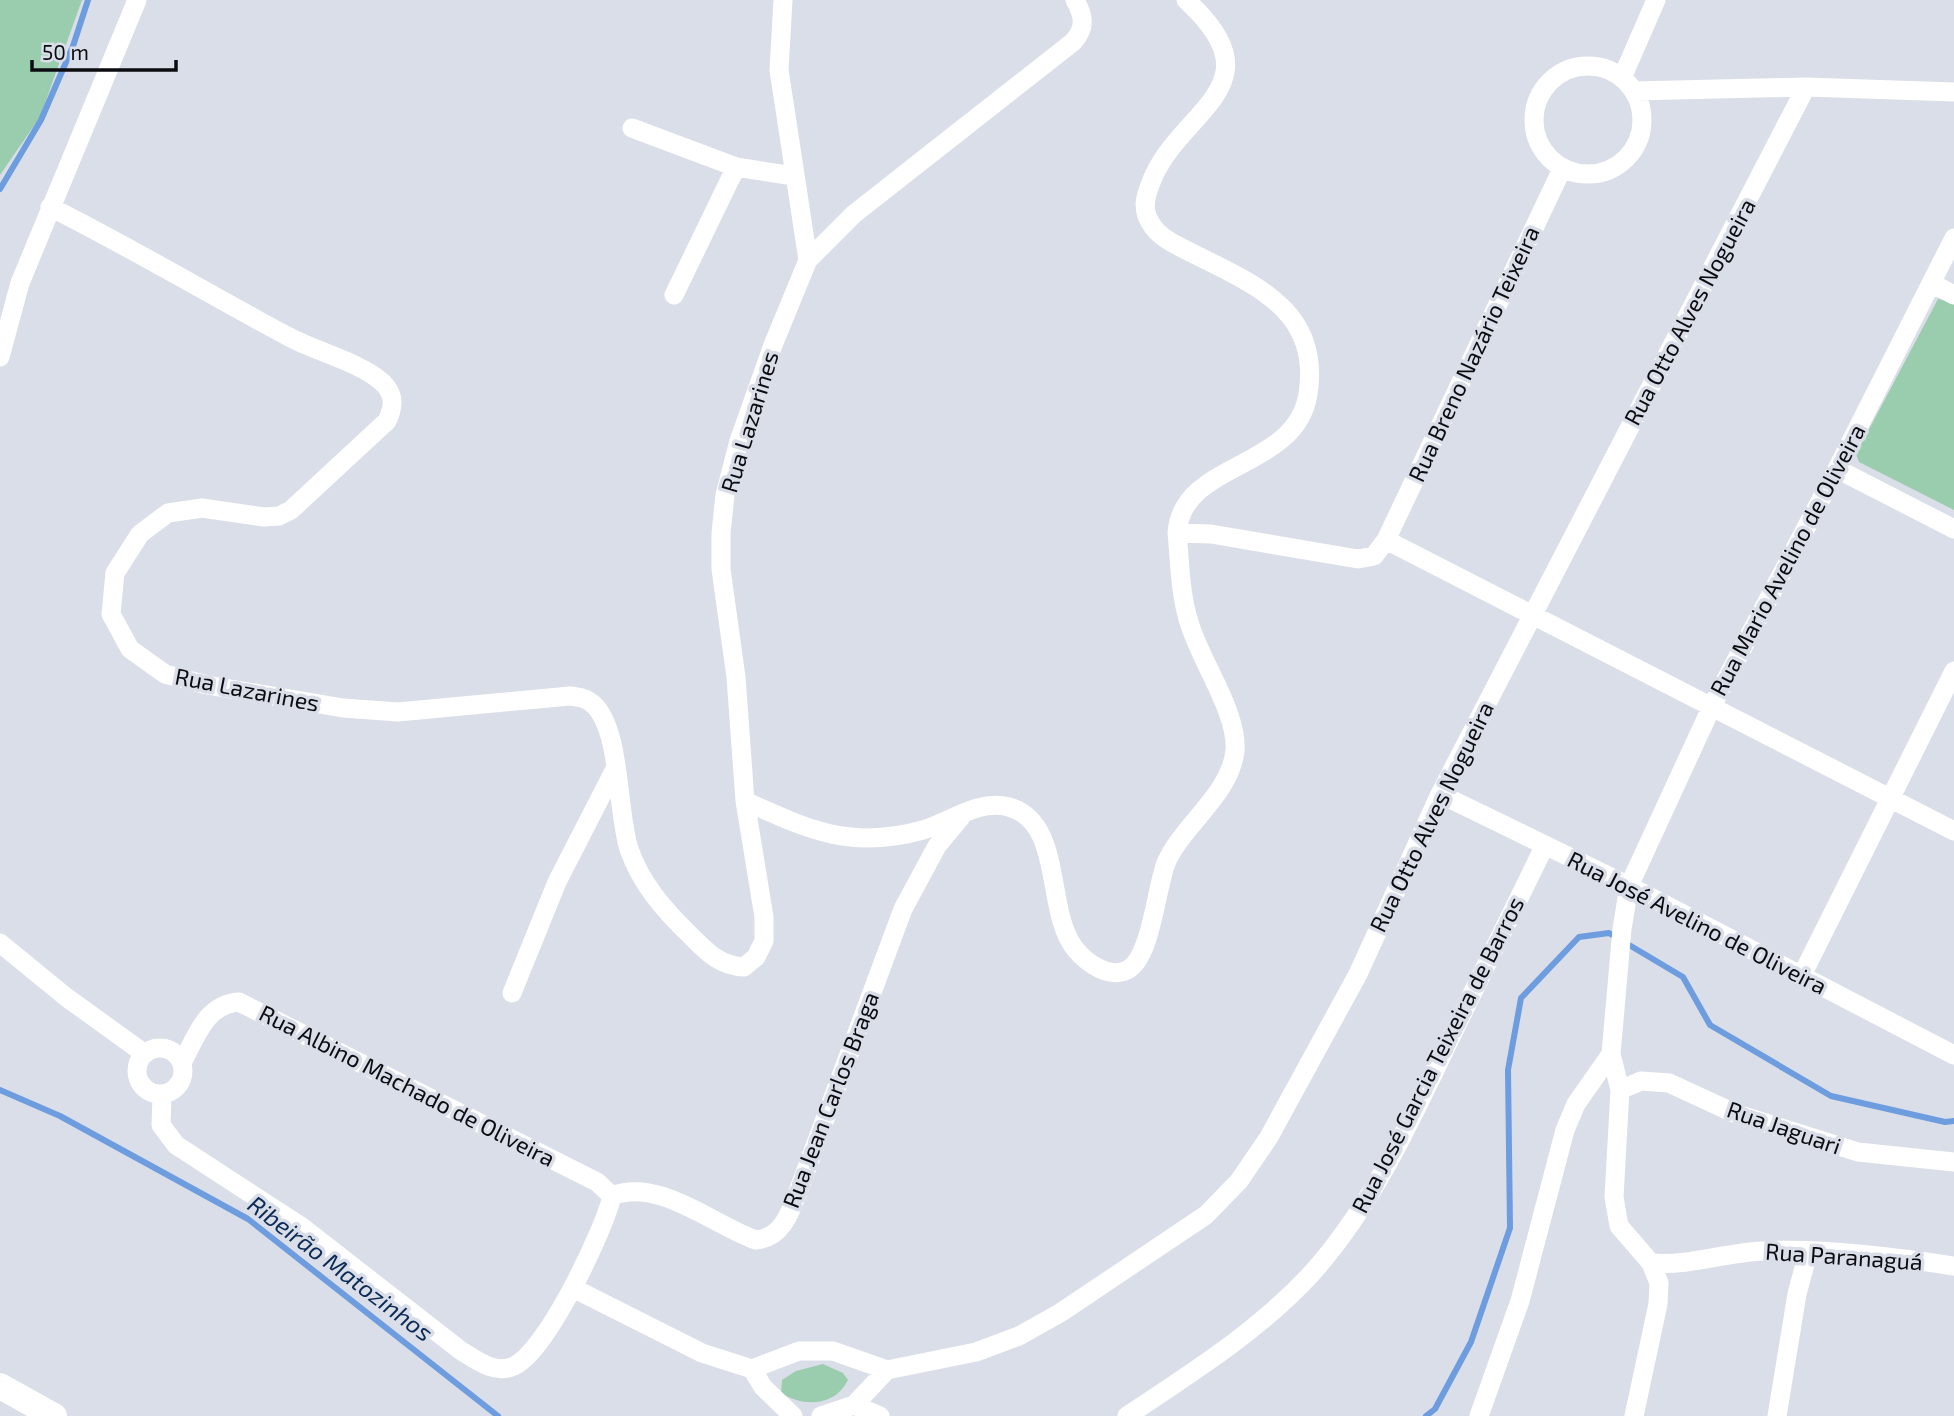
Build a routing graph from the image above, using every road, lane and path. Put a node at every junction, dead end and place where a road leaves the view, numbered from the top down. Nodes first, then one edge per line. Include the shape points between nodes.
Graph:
1 (137, 0) edge
2 (783, 0) edge
3 (1075, 0) edge
4 (1186, 0) edge
5 (1656, 0) edge
6 (1628, 85) junction
7 (1806, 88) junction
8 (1954, 92) edge
9 (632, 128) dead end
10 (736, 167) junction
11 (1562, 169) junction
12 (794, 176) junction
13 (50, 207) junction
14 (1954, 238) edge
15 (808, 260) junction
16 (1931, 283) junction
17 (674, 295) dead end
18 (1954, 295) edge
19 (0, 357) edge
20 (1837, 469) junction
21 (1954, 529) edge
22 (1177, 533) junction
23 (1386, 540) junction
24 (1532, 613) junction
25 (1954, 671) edge
26 (1712, 706) junction
27 (616, 767) junction
28 (1440, 794) junction
29 (1891, 797) junction
30 (745, 801) junction
31 (967, 811) junction
32 (1954, 831) edge
33 (1545, 845) junction
34 (1629, 886) junction
35 (0, 943) edge
36 (1801, 977) junction
37 (512, 993) dead end
38 (145, 1054) junction
39 (1611, 1054) junction
40 (1954, 1055) edge
41 (182, 1063) junction
42 (1620, 1090) junction
43 (162, 1095) junction
44 (1954, 1162) edge
45 (612, 1196) junction
46 (1808, 1253) junction
47 (1651, 1263) junction
48 (1954, 1266) edge
49 (573, 1287) junction
50 (752, 1369) junction
51 (887, 1370) junction
52 (0, 1386) edge
53 (854, 1405) junction
54 (54, 1416) edge
55 (793, 1416) edge
56 (821, 1416) edge
57 (880, 1416) edge
58 (1127, 1416) edge
59 (1479, 1416) edge
60 (1634, 1416) edge
61 (1777, 1416) edge

1 - 13 street
2 - 12 street via 779,70
3 - 15 street, Rua Lazarines via 1084,19 1073,42 855,214
4 - 22 street via 1224,46 1224,74 1212,101 1152,178 1145,198 1146,213 1162,238 1250,283 1292,315 1307,352 1309,377 1307,397 1296,423 1279,443 1197,490 1178,514
5 - 6 street
6 - 7 street
6 - 11 street via 1641,108 1642,125 1627,158 1597,174
6 - 11 street via 1606,69 1588,66 1563,73 1542,90 1534,116 1537,143
7 - 8 street
7 - 24 street, Rua Otto Alves Nogueira
9 - 10 street
10 - 12 street
10 - 17 street
11 - 23 street, Rua Breno Nazário Teixeira
12 - 15 street
13 - 19 street via 20,283
13 - 27 street, Rua Lazarines via 295,339 366,372 383,383 392,397 387,421 291,510 264,517 202,508 169,513 140,534 115,573 111,614 130,649 165,674 343,708 398,712 584,698 603,717
14 - 16 street, Rua Mario Avelino de Oliveira
15 - 30 street, Rua Lazarines via 739,442 722,520 721,569 736,677
16 - 18 street
16 - 20 street, Rua Mario Avelino de Oliveira
20 - 21 street
20 - 26 street, Rua Mario Avelino de Oliveira
22 - 23 street via 1211,534 1358,559 1374,556
22 - 31 street via 1188,620 1225,706 1234,751 1214,796 1171,851 1136,963 1117,973 1103,970 1074,948 1064,928 1047,848 1024,816 1009,807
23 - 24 street
24 - 26 street
24 - 28 street, Rua Otto Alves Nogueira
25 - 29 street
26 - 29 street
26 - 34 street, Rua Mario Avelino de Oliveira
27 - 30 street, Rua Lazarines via 624,826 641,877 658,902 716,960 732,967 744,967 764,941
27 - 37 street via 557,882
28 - 33 street, Rua José Avelino de Oliveira
28 - 51 street, Rua Otto Alves Nogueira via 1314,1057 1269,1137 1206,1215 1019,1336 976,1352
29 - 32 street
29 - 36 street
30 - 31 street via 794,823 854,839 888,838 925,829
31 - 45 street, Rua Jean Carlos Braga via 937,846 903,909 783,1225 756,1240 654,1194 625,1191
33 - 34 street, Rua José Avelino de Oliveira
33 - 58 street, Rua José Garcia Teixeira de Barros via 1424,1093 1345,1234 1271,1314
34 - 36 street, Rua José Avelino de Oliveira
34 - 39 street, Rua Mario Avelino de Oliveira
35 - 38 street
36 - 40 street, Rua José Avelino de Oliveira
38 - 41 street via 166,1049
38 - 43 street via 138,1066 139,1080 148,1092
39 - 42 street
39 - 59 street via 1576,1104 1565,1130 1520,1301
41 - 43 street via 180,1084
41 - 45 street, Rua Albino Machado de Oliveira via 210,1014 225,1003 239,1002 597,1182
42 - 44 street, Rua Jaguari via 1641,1081 1669,1083 1734,1113 1858,1152
42 - 47 street via 1614,1197 1619,1226
43 - 49 street via 161,1125 176,1145 271,1205 460,1350 494,1368 524,1360
45 - 49 street via 604,1225
46 - 47 street, Rua Paranaguá via 1760,1251 1693,1263
46 - 48 street, Rua Paranaguá
46 - 61 street
47 - 60 street via 1659,1283 1658,1304
49 - 50 street via 702,1353
50 - 51 street via 799,1350 833,1351
50 - 55 street via 762,1387
51 - 53 street
52 - 54 main road
53 - 56 street
53 - 57 street

